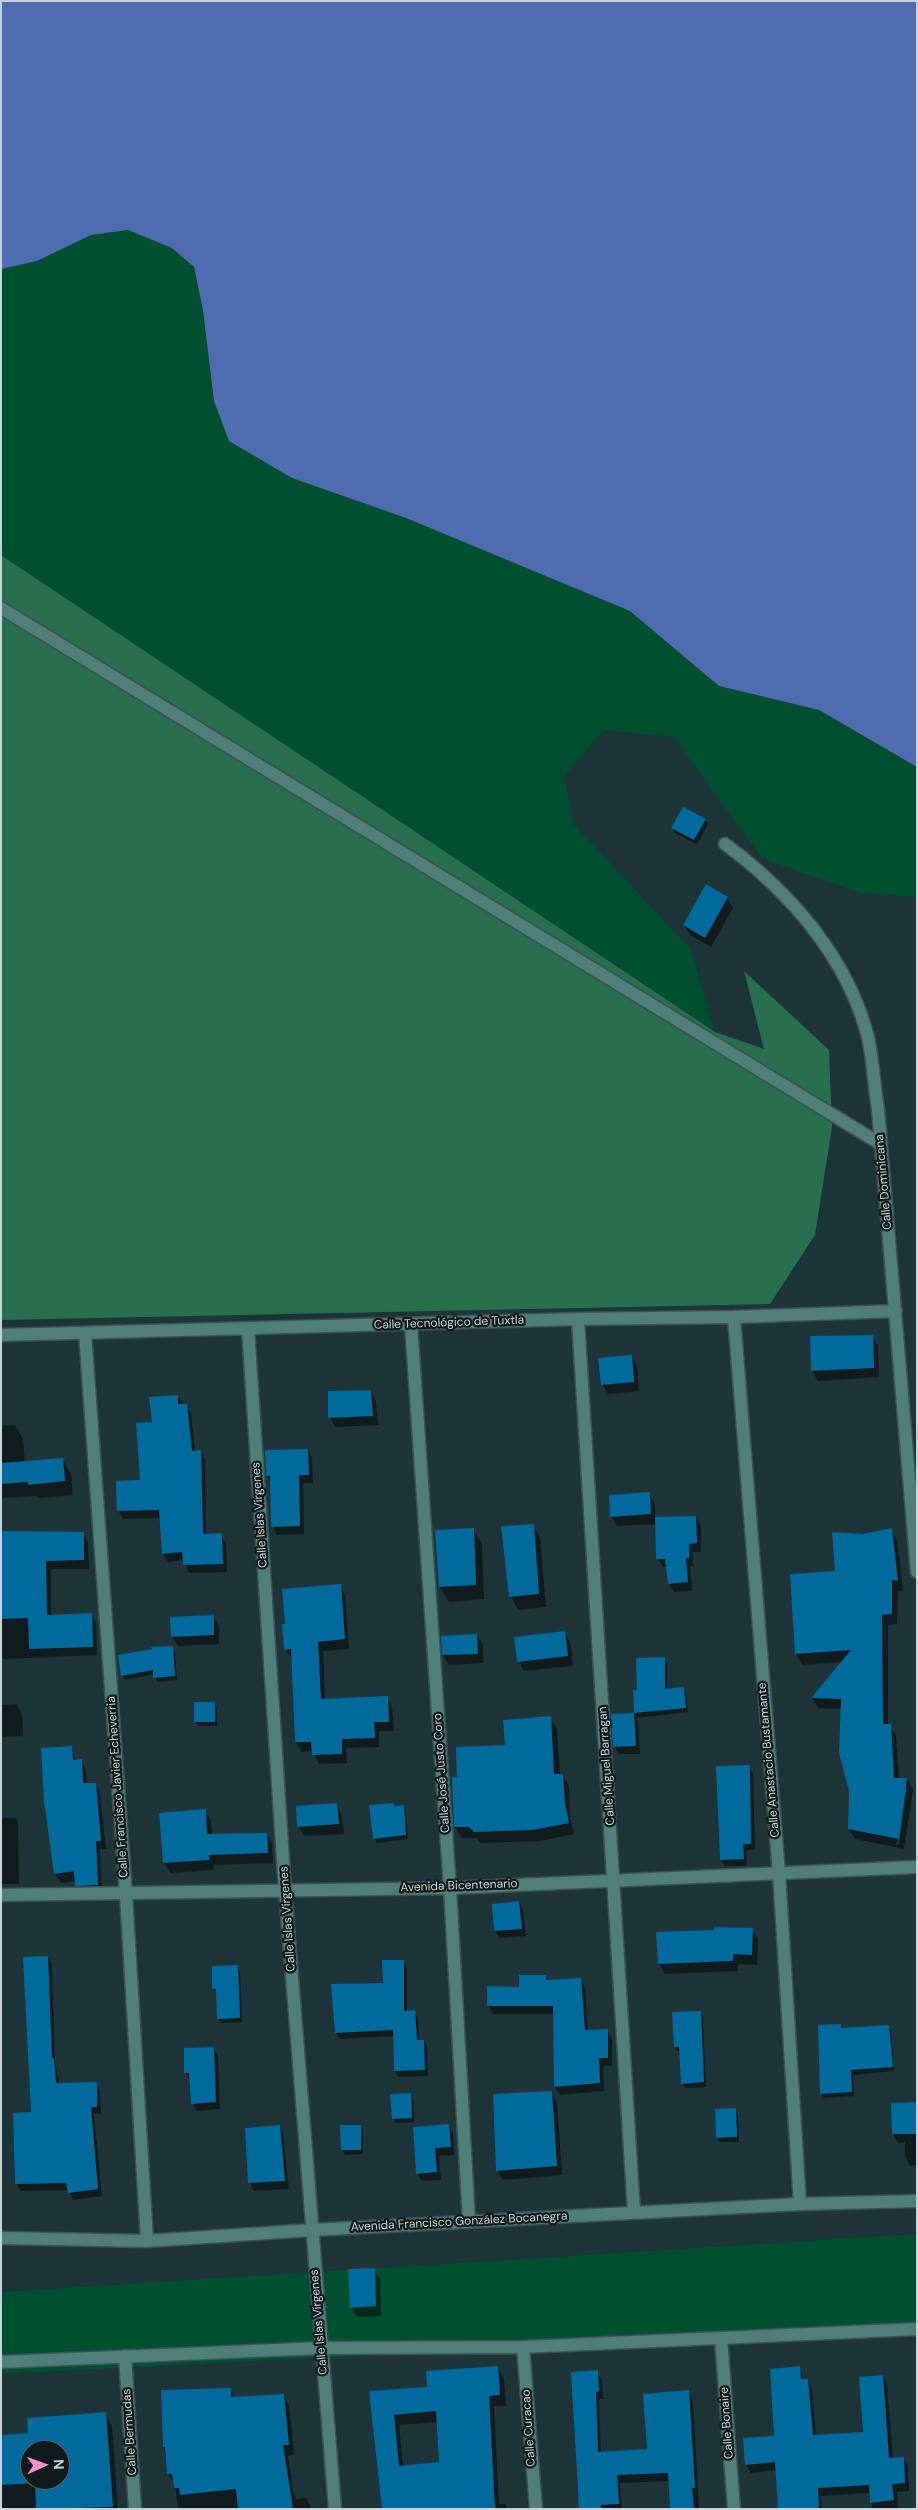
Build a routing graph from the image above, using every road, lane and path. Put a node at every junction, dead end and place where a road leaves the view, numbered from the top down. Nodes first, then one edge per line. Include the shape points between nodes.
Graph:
1 (1, 608) edge
2 (725, 844) dead end
3 (879, 1143) junction
4 (896, 1311) junction
5 (734, 1317) junction
6 (578, 1319) junction
7 (411, 1324) junction
8 (248, 1328) junction
9 (85, 1333) junction
10 (1, 1334) edge
11 (917, 1572) edge
12 (917, 1867) edge
13 (779, 1874) junction
14 (614, 1879) junction
15 (450, 1888) junction
16 (285, 1890) junction
17 (126, 1894) junction
18 (1, 1895) edge
19 (917, 2201) edge
20 (800, 2204) junction
21 (634, 2214) junction
22 (469, 2222) junction
23 (312, 2230) junction
24 (1, 2238) edge
25 (147, 2241) junction
26 (917, 2329) edge
27 (721, 2338) junction
28 (321, 2348) junction
29 (523, 2348) junction
30 (125, 2356) junction
31 (1, 2362) edge
32 (136, 2509) edge
33 (334, 2509) edge
34 (536, 2509) edge
35 (734, 2509) edge

1 - 3 street
2 - 3 street, Calle Dominicana via 756,867 799,909 844,973 868,1037 878,1109
3 - 4 street, Calle Dominicana
4 - 5 street, Calle Tecnológico de Tuxtla
4 - 11 street, Calle Dominicana
5 - 6 street, Calle Tecnológico de Tuxtla
5 - 13 street, Calle Anastacio Bustamante
6 - 7 street, Calle Tecnológico de Tuxtla
6 - 14 street, Calle Miguel Barragan
7 - 8 street, Calle Tecnológico de Tuxtla
7 - 15 street, Calle José Justo Coro
8 - 9 street, Calle Tecnológico de Tuxtla
8 - 16 street, Calle Islas Vírgenes
9 - 10 street, Calle Tecnológico de Tuxtla
9 - 17 street, Calle Francisco Javier Echeverria
12 - 13 street, Avenida Bicentenario
13 - 14 street, Avenida Bicentenario
13 - 20 street, Calle Anastacio Bustamante
14 - 15 street, Avenida Bicentenario
14 - 21 street, Calle Miguel Barragan
15 - 16 street, Avenida Bicentenario
15 - 22 street, Calle José Justo Coro
16 - 17 street, Avenida Bicentenario
16 - 23 street, Calle Islas Vírgenes
17 - 18 street, Avenida Bicentenario
17 - 25 street, Calle Francisco Javier Echeverria
19 - 20 street, Avenida Francisco González Bocanegra
20 - 21 street, Avenida Francisco González Bocanegra
21 - 22 street, Avenida Francisco González Bocanegra
22 - 23 street, Avenida Francisco González Bocanegra
23 - 25 street, Avenida Francisco González Bocanegra
23 - 28 street, Calle Islas Vírgenes
24 - 25 street, Avenida Francisco González Bocanegra
26 - 27 street
27 - 29 street
27 - 35 street, Calle Bonaire
28 - 29 street
28 - 30 street
28 - 33 street, Calle Islas Vírgenes
29 - 34 street, Calle Curacao
30 - 31 street
30 - 32 street, Calle Bermudas

